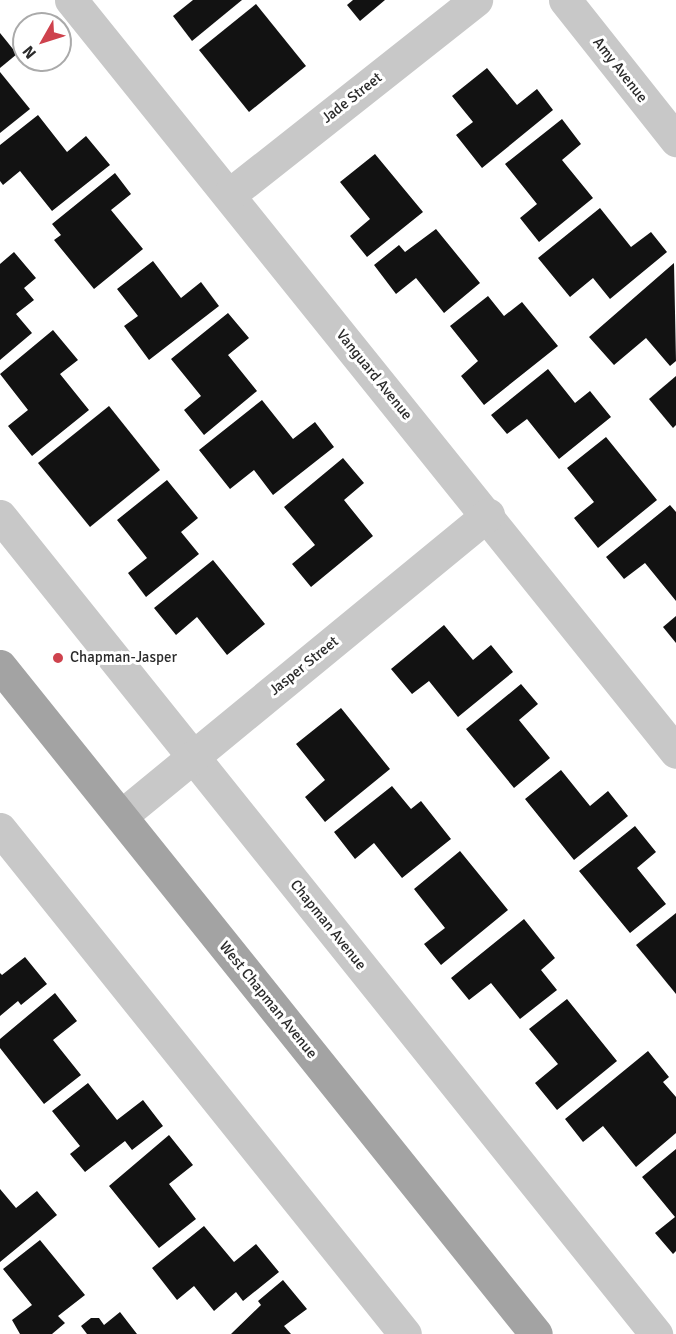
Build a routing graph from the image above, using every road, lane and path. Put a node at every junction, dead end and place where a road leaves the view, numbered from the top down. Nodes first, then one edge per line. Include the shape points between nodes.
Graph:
1 (71, 0) edge
2 (476, 0) edge
3 (565, 0) edge
4 (676, 140) edge
5 (229, 195) junction
6 (488, 515) junction
7 (0, 516) edge
8 (0, 666) edge
9 (676, 752) edge
10 (193, 757) junction
11 (121, 816) junction
12 (0, 829) edge
13 (405, 1334) edge
14 (536, 1334) edge
15 (656, 1334) edge

1 - 5 street, Vanguard Avenue
2 - 5 street, Jade Street
3 - 4 street, Amy Avenue
5 - 6 street, Vanguard Avenue
6 - 9 street, Vanguard Avenue
6 - 10 street, Jasper Street
7 - 10 street, Chapman Avenue
8 - 11 main road, West Chapman Avenue
10 - 11 street, Jasper Street
10 - 15 street, Chapman Avenue
11 - 14 main road, West Chapman Avenue
12 - 13 street

